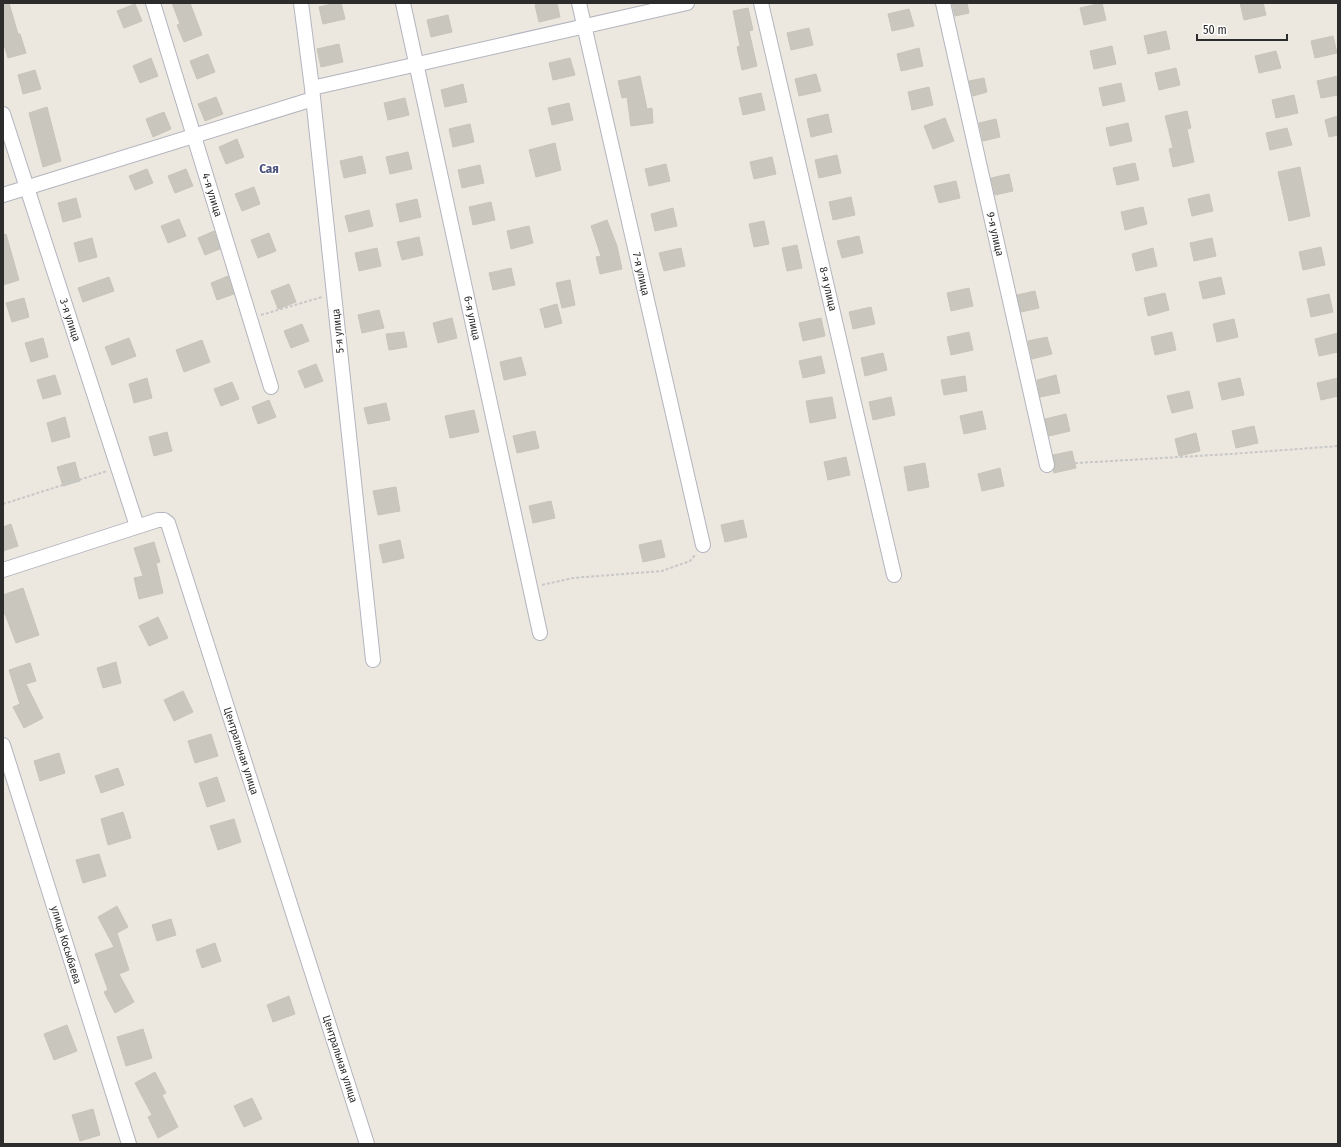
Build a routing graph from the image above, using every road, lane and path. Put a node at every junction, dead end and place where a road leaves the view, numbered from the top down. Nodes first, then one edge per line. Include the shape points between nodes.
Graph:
1 (153, 3) edge
2 (302, 3) edge
3 (403, 3) edge
4 (579, 3) edge
5 (687, 3) edge
6 (761, 3) edge
7 (943, 3) edge
8 (584, 26) junction
9 (416, 65) junction
10 (312, 94) junction
11 (3, 114) edge
12 (194, 136) junction
13 (27, 188) junction
14 (3, 195) edge
15 (334, 293) junction
16 (250, 319) junction
17 (271, 387) dead end
18 (1338, 446) edge
19 (1047, 465) joint
20 (118, 467) junction
21 (3, 504) edge
22 (137, 526) junction
23 (703, 545) joint
24 (3, 570) edge
25 (894, 575) dead end
26 (531, 588) junction
27 (540, 633) dead end
28 (373, 660) dead end
29 (3, 745) edge
30 (129, 1144) edge
31 (367, 1144) edge

1 - 12 street, 4-я улица
2 - 10 street, 5-я улица
3 - 9 street, 6-я улица
4 - 8 street, 7-я улица
5 - 8 street
6 - 25 street, 8-я улица
7 - 19 street, 9-я улица
8 - 9 street
8 - 23 street, 7-я улица
9 - 10 street
9 - 26 street, 6-я улица
10 - 12 street
10 - 15 street, 5-я улица
11 - 13 street, 3-я улица
12 - 13 street
12 - 16 street, 4-я улица
13 - 14 street
13 - 20 street, 3-я улица
15 - 16 path
15 - 28 street, 5-я улица
16 - 17 street, 4-я улица
18 - 19 path
20 - 21 path
20 - 22 street, 3-я улица
22 - 24 street, Центральная улица
22 - 31 street, Центральная улица via 158,520 168,523
23 - 26 path via 690,561 662,571 573,578
26 - 27 street, 6-я улица
29 - 30 street, улица Косыбаева

